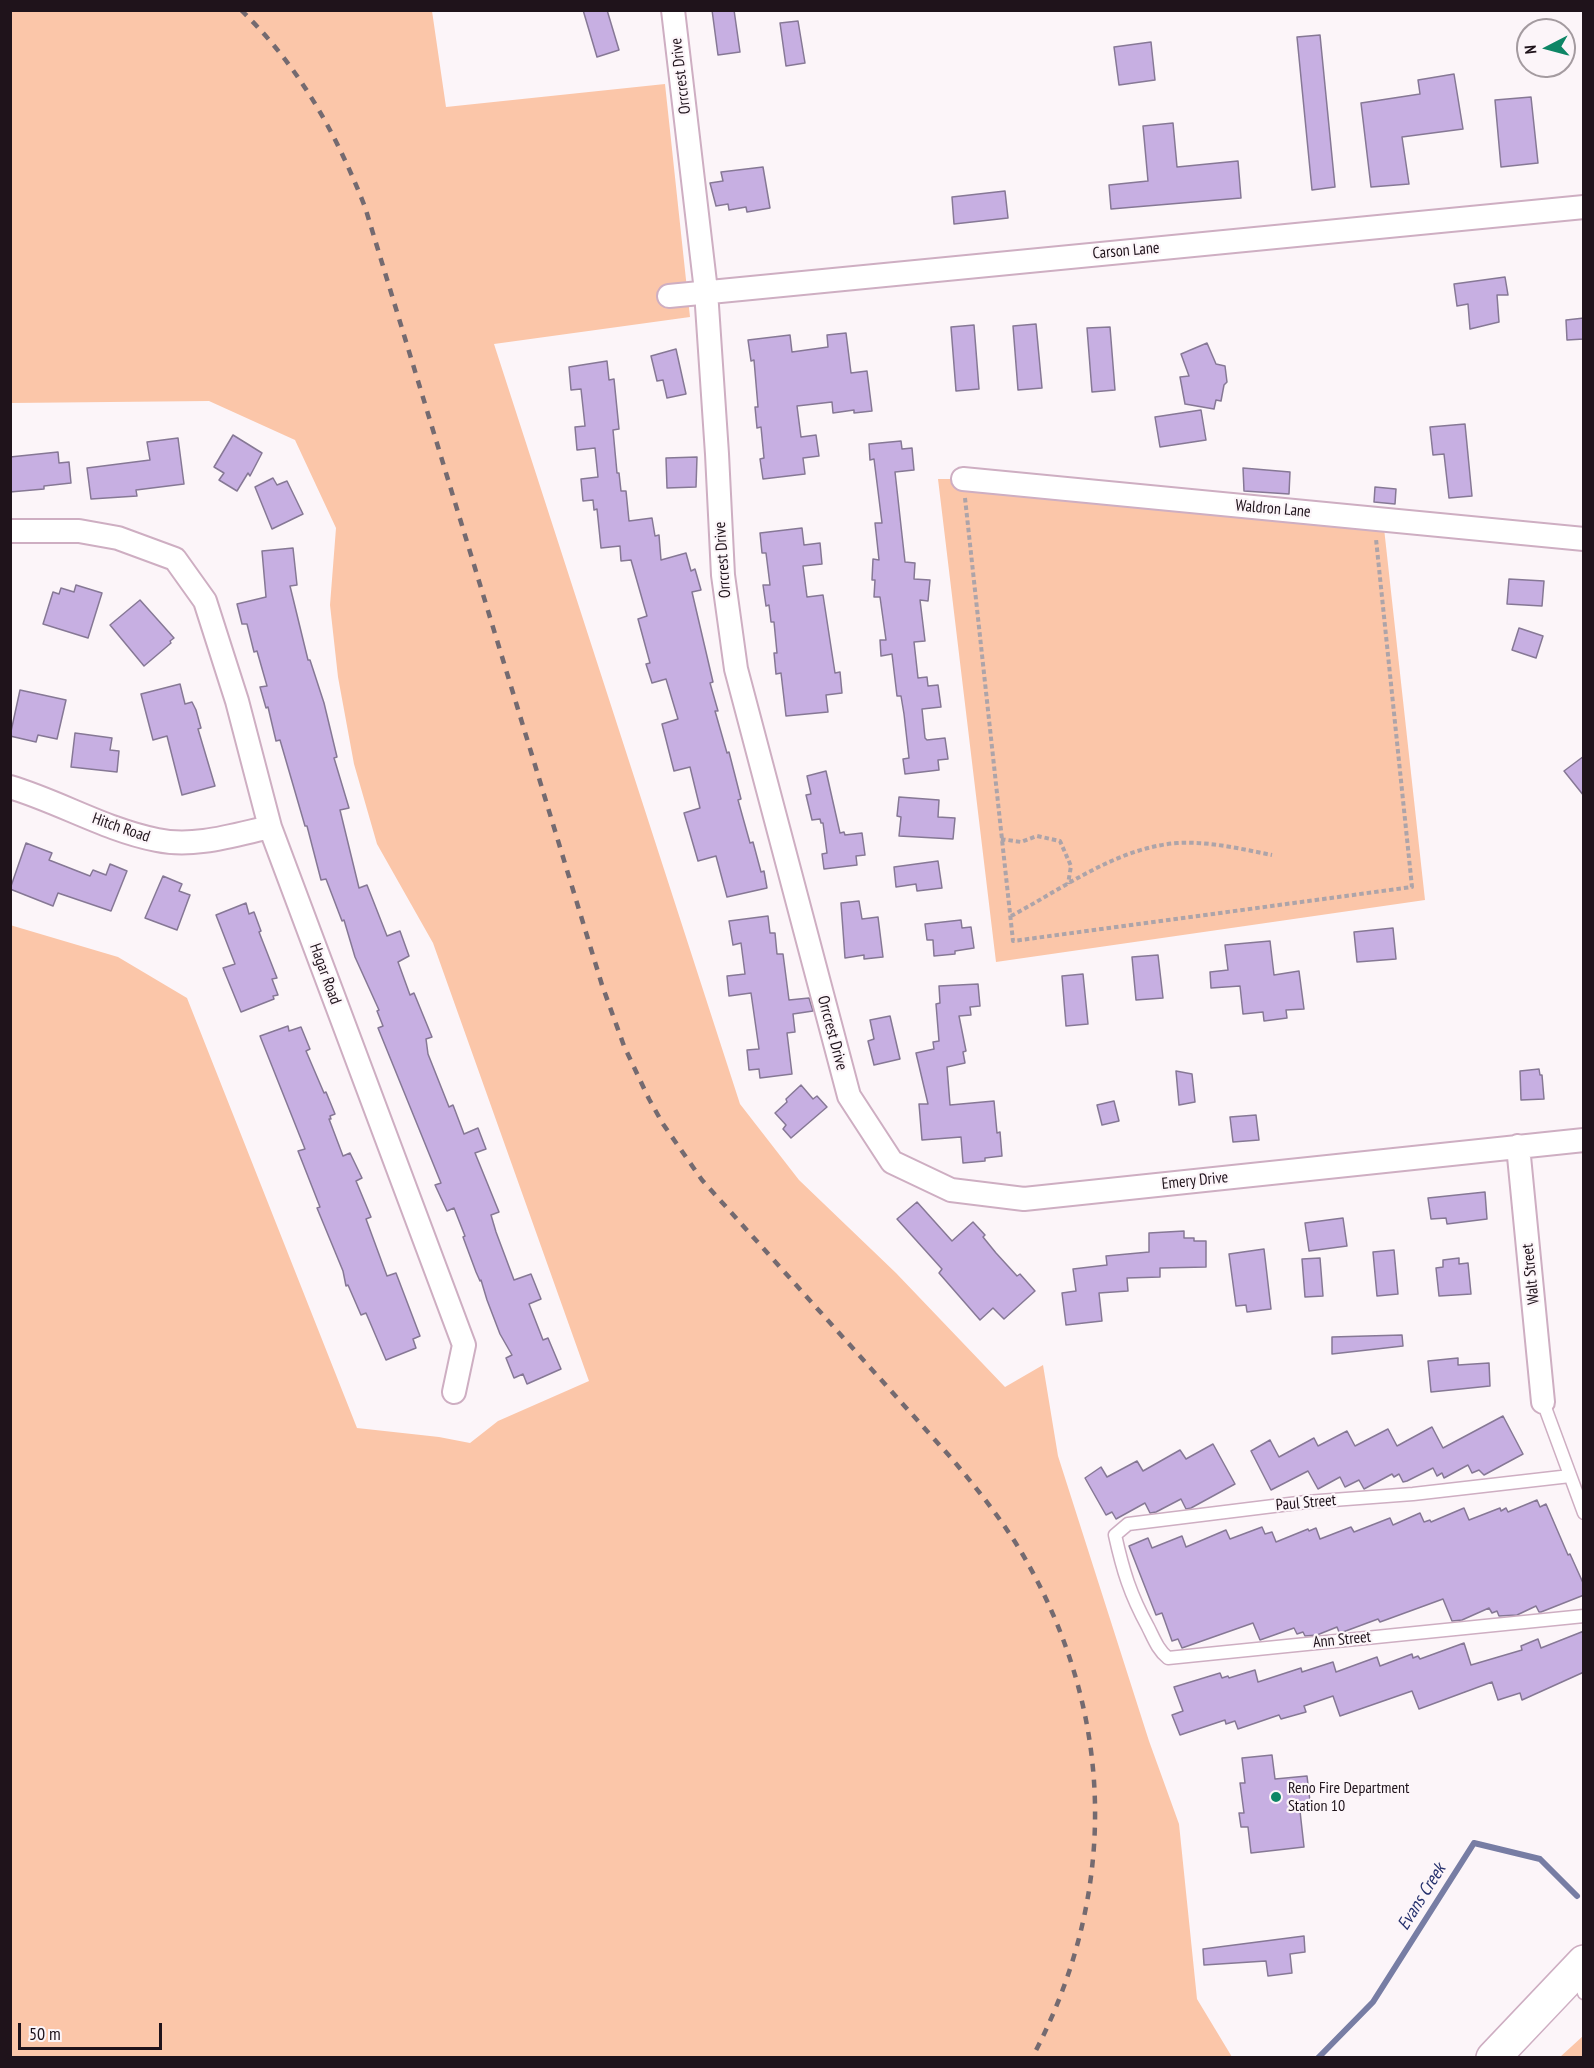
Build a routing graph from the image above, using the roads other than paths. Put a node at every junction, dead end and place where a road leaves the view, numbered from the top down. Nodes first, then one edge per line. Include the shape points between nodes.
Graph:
1 (673, 10) edge
2 (1584, 207) edge
3 (706, 291) junction
4 (669, 296) dead end
5 (963, 479) road end
6 (10, 531) edge
7 (1584, 539) edge
8 (10, 787) edge
9 (270, 827) junction
10 (849, 1096) joint
11 (1584, 1140) edge
12 (1518, 1146) junction
13 (454, 1392) dead end
14 (1543, 1402) joint
15 (1570, 1476) junction
16 (1584, 1513) edge
17 (1134, 1600) joint
18 (1584, 1616) edge
19 (1581, 1975) edge
20 (1493, 2058) edge

1 - 3 street, Orrcrest Drive
2 - 3 street, Carson Lane
3 - 4 street, Carson Lane
3 - 10 street, Orrcrest Drive via 723,575 736,669
5 - 7 street, Waldron Lane
6 - 9 street, Hagar Road via 79,531 118,538 175,559 205,601 237,701
8 - 9 street, Hitch Road via 158,841 198,842
9 - 13 street, Hagar Road via 464,1345
10 - 12 street, Emery Drive via 892,1162 951,1190 1024,1199
11 - 12 street, Emery Drive
12 - 14 street, Walt Street
14 - 15 lane
15 - 16 lane
15 - 17 lane, Paul Street via 1128,1524 1115,1535 1122,1571
17 - 18 lane, Ann Street via 1160,1651 1168,1658
19 - 20 main road

